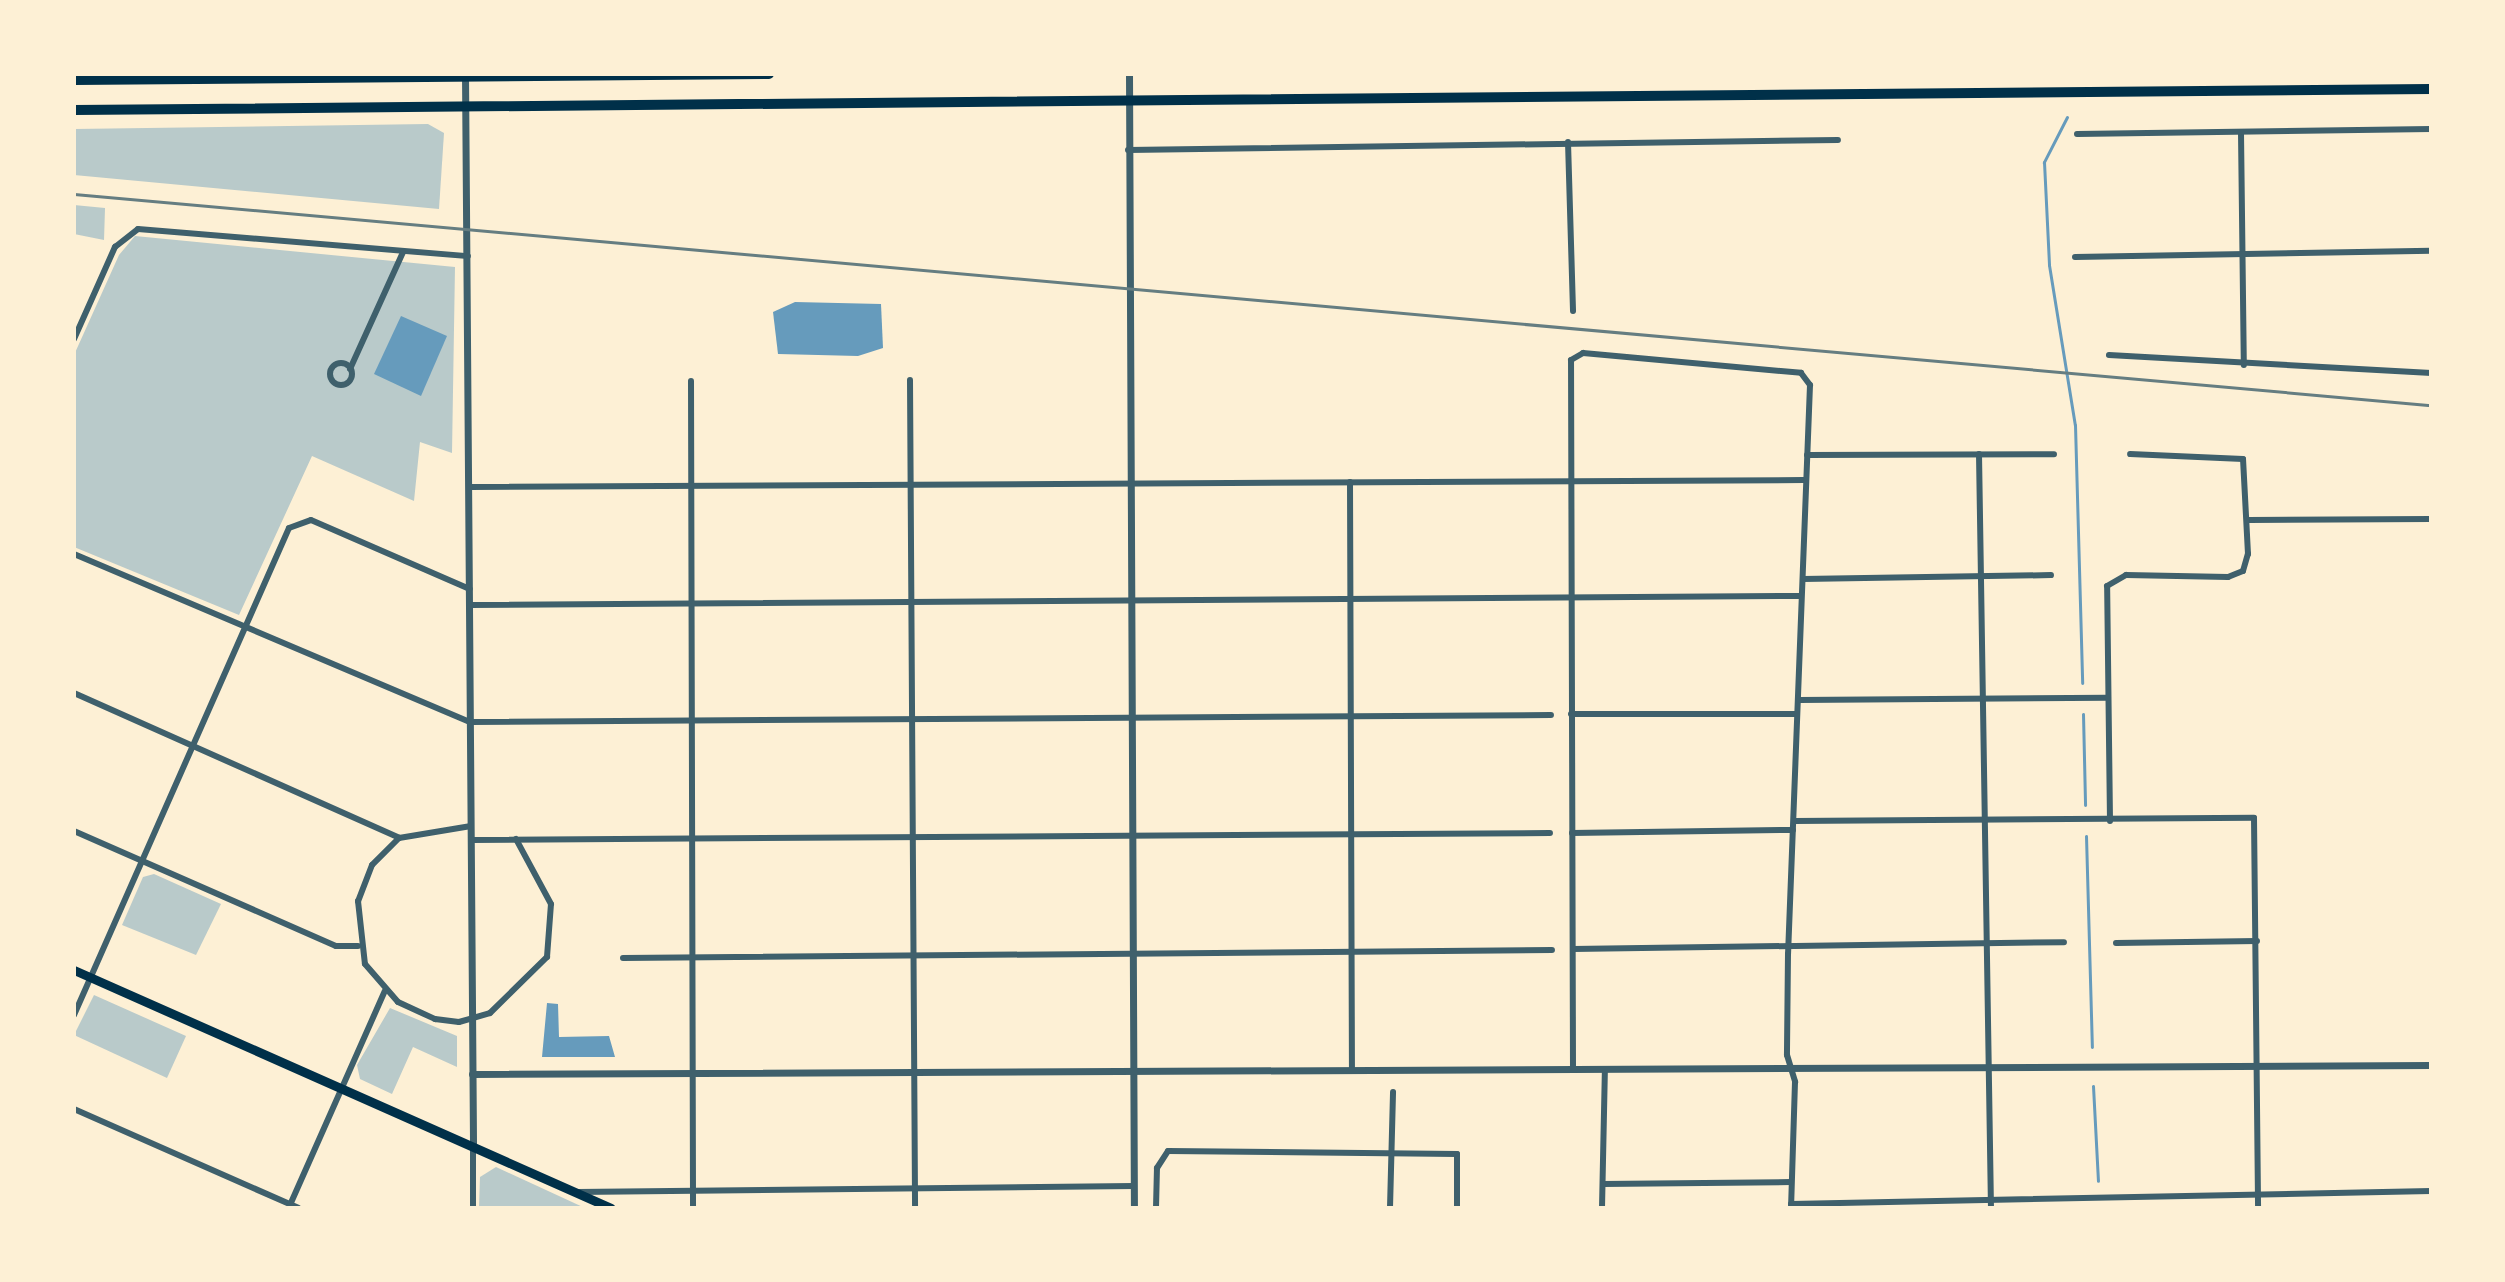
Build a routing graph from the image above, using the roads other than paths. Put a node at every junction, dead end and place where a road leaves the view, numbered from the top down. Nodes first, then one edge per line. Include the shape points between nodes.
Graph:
1 (769, 74) edge
2 (1129, 74) edge
3 (465, 75) edge
4 (74, 80) edge
5 (2431, 89) edge
6 (1128, 103) junction
7 (465, 108) junction
8 (74, 110) edge
9 (2431, 129) edge
10 (2241, 133) junction
11 (2077, 134) dead end
12 (1838, 140) dead end
13 (1568, 142) junction
14 (1128, 150) junction
15 (2431, 251) edge
16 (403, 252) junction
17 (2243, 254) junction
18 (468, 256) junction
19 (2075, 257) dead end
20 (1573, 311) dead end
21 (74, 339) edge
22 (2109, 355) dead end
23 (2244, 365) junction
24 (350, 369) dead end
25 (2431, 373) edge
26 (910, 380) dead end
27 (691, 381) dead end
28 (1979, 454) junction
29 (2054, 454) dead end
30 (2130, 454) dead end
31 (1807, 455) junction
32 (1804, 480) junction
33 (1570, 481) junction
34 (1350, 482) junction
35 (1131, 484) junction
36 (911, 485) junction
37 (470, 487) junction
38 (691, 487) junction
39 (2431, 519) edge
40 (2249, 520) junction
41 (74, 554) edge
42 (2051, 575) dead end
43 (1981, 577) junction
44 (1803, 579) junction
45 (470, 589) junction
46 (1801, 596) junction
47 (1571, 598) junction
48 (1351, 599) junction
49 (1131, 601) junction
50 (912, 603) junction
51 (692, 604) junction
52 (470, 605) junction
53 (245, 629) junction
54 (74, 693) edge
55 (2107, 698) junction
56 (1984, 699) junction
57 (1799, 700) junction
58 (1571, 714) junction
59 (1796, 714) junction
60 (1551, 715) dead end
61 (1351, 716) junction
62 (1132, 718) junction
63 (912, 719) junction
64 (692, 720) junction
65 (470, 722) junction
66 (193, 746) junction
67 (1794, 821) junction
68 (1988, 821) junction
69 (2110, 821) junction
70 (471, 826) junction
71 (1793, 830) junction
72 (74, 831) edge
73 (1352, 833) junction
74 (1550, 833) dead end
75 (1572, 833) junction
76 (1132, 835) junction
77 (913, 837) junction
78 (399, 838) junction
79 (693, 838) junction
80 (516, 839) junction
81 (471, 840) junction
82 (142, 861) junction
83 (2257, 941) junction
84 (1990, 942) junction
85 (2064, 942) dead end
86 (2116, 943) dead end
87 (358, 946) junction
88 (1789, 946) junction
89 (1573, 949) junction
90 (1552, 950) dead end
91 (1353, 951) junction
92 (1133, 952) junction
93 (913, 954) junction
94 (694, 955) junction
95 (623, 958) dead end
96 (74, 970) edge
97 (91, 978) junction
98 (385, 991) junction
99 (74, 1015) edge
100 (471, 1021) junction
101 (2431, 1065) edge
102 (2259, 1066) junction
103 (1790, 1068) junction
104 (1573, 1069) junction
105 (1605, 1069) junction
106 (1992, 1069) junction
107 (1352, 1070) junction
108 (914, 1071) junction
109 (1134, 1071) junction
110 (695, 1072) junction
111 (472, 1074) junction
112 (341, 1089) junction
113 (1393, 1092) dead end
114 (74, 1109) edge
115 (473, 1146) junction
116 (1391, 1153) junction
117 (1791, 1182) junction
118 (1603, 1184) junction
119 (1134, 1186) junction
120 (915, 1188) junction
121 (695, 1190) junction
122 (2431, 1191) edge
123 (576, 1192) junction
124 (2258, 1195) junction
125 (1991, 1204) edge
126 (289, 1206) edge
127 (1791, 1206) edge
128 (298, 1208) edge
129 (473, 1208) edge
130 (611, 1208) edge
131 (693, 1208) edge
132 (915, 1208) edge
133 (1134, 1208) edge
134 (1156, 1208) edge
135 (1390, 1208) edge
136 (1457, 1208) edge
137 (1602, 1208) edge
138 (2258, 1208) edge

1 - 3 highway
2 - 6 street
3 - 4 highway
3 - 7 street
5 - 6 highway
6 - 7 highway
6 - 14 street
7 - 8 highway
7 - 18 street
9 - 10 street
10 - 11 street
10 - 17 street
12 - 13 street
13 - 14 street
13 - 20 street
14 - 35 street
15 - 17 street
16 - 18 street
16 - 21 street via 147,228 128,233 115,247
16 - 24 street
17 - 19 street
17 - 23 street
18 - 37 street
22 - 23 street
23 - 25 street
26 - 36 street
27 - 38 street
28 - 29 street
28 - 31 street
28 - 43 street
30 - 40 street via 2243,459
31 - 32 street
31 - 33 street via 1808,377 1575,355
32 - 33 street
32 - 44 street
33 - 34 street
33 - 47 street
34 - 35 street
34 - 48 street
35 - 36 street
35 - 49 street
36 - 38 street
36 - 50 street
37 - 38 street
37 - 45 street
38 - 51 street
39 - 40 street
40 - 55 street via 2243,571 2110,581
41 - 53 street
42 - 43 street
43 - 44 street
43 - 56 street
44 - 46 street
45 - 52 street
45 - 53 street via 298,520
46 - 47 street
46 - 57 street
47 - 48 street
47 - 58 street
48 - 49 street
48 - 61 street
49 - 50 street
49 - 62 street
50 - 51 street
50 - 63 street
51 - 52 street
51 - 64 street
52 - 65 street
53 - 65 street
53 - 66 street
54 - 66 street
55 - 56 street
55 - 69 street
56 - 57 street
56 - 68 street
57 - 59 street
58 - 59 street
58 - 75 street
59 - 67 street
60 - 61 street
61 - 62 street
61 - 73 street
62 - 63 street
62 - 76 street
63 - 64 street
63 - 77 street
64 - 65 street
64 - 79 street
65 - 70 street
66 - 78 street
66 - 82 street
67 - 68 street
67 - 71 street
68 - 69 street
68 - 84 street
69 - 83 street via 2254,818
70 - 78 street
70 - 81 street
71 - 75 street
71 - 88 street
72 - 82 street
73 - 74 street
73 - 76 street
73 - 91 street
75 - 89 street
76 - 77 street
76 - 92 street
77 - 79 street
77 - 93 street
78 - 87 street via 363,883
79 - 80 street
79 - 94 street
80 - 81 street
80 - 100 street via 545,886 551,945 530,980
81 - 100 street
82 - 87 street via 336,946
82 - 97 street
83 - 86 street
83 - 102 street
84 - 85 street
84 - 88 street
84 - 106 street
87 - 98 street
88 - 89 street
88 - 103 street
89 - 104 street
90 - 91 street
91 - 92 street
91 - 107 street
92 - 93 street
92 - 109 street
93 - 94 street
93 - 108 street
94 - 95 street
94 - 110 street
96 - 97 main road
97 - 99 street
97 - 112 main road
98 - 100 street via 435,1019
98 - 112 street
100 - 111 street
101 - 102 street
102 - 106 street
102 - 124 street
103 - 105 street
103 - 106 street
103 - 117 street
104 - 105 street
104 - 107 street
105 - 118 street
106 - 125 street
107 - 109 street
108 - 109 street
108 - 110 street
108 - 120 street
109 - 119 street
110 - 111 street
110 - 121 street
111 - 115 street
112 - 115 main road
112 - 126 street
113 - 116 street
114 - 126 street
115 - 123 main road
115 - 129 street
116 - 134 street via 1168,1151 1157,1168
116 - 135 street
116 - 136 street via 1457,1154
117 - 118 street
117 - 127 street
118 - 137 street
119 - 120 street
119 - 133 street
120 - 121 street
120 - 132 street
121 - 123 street
121 - 131 street
122 - 124 street
123 - 130 main road
124 - 125 street
124 - 138 street
125 - 127 street
126 - 128 street

